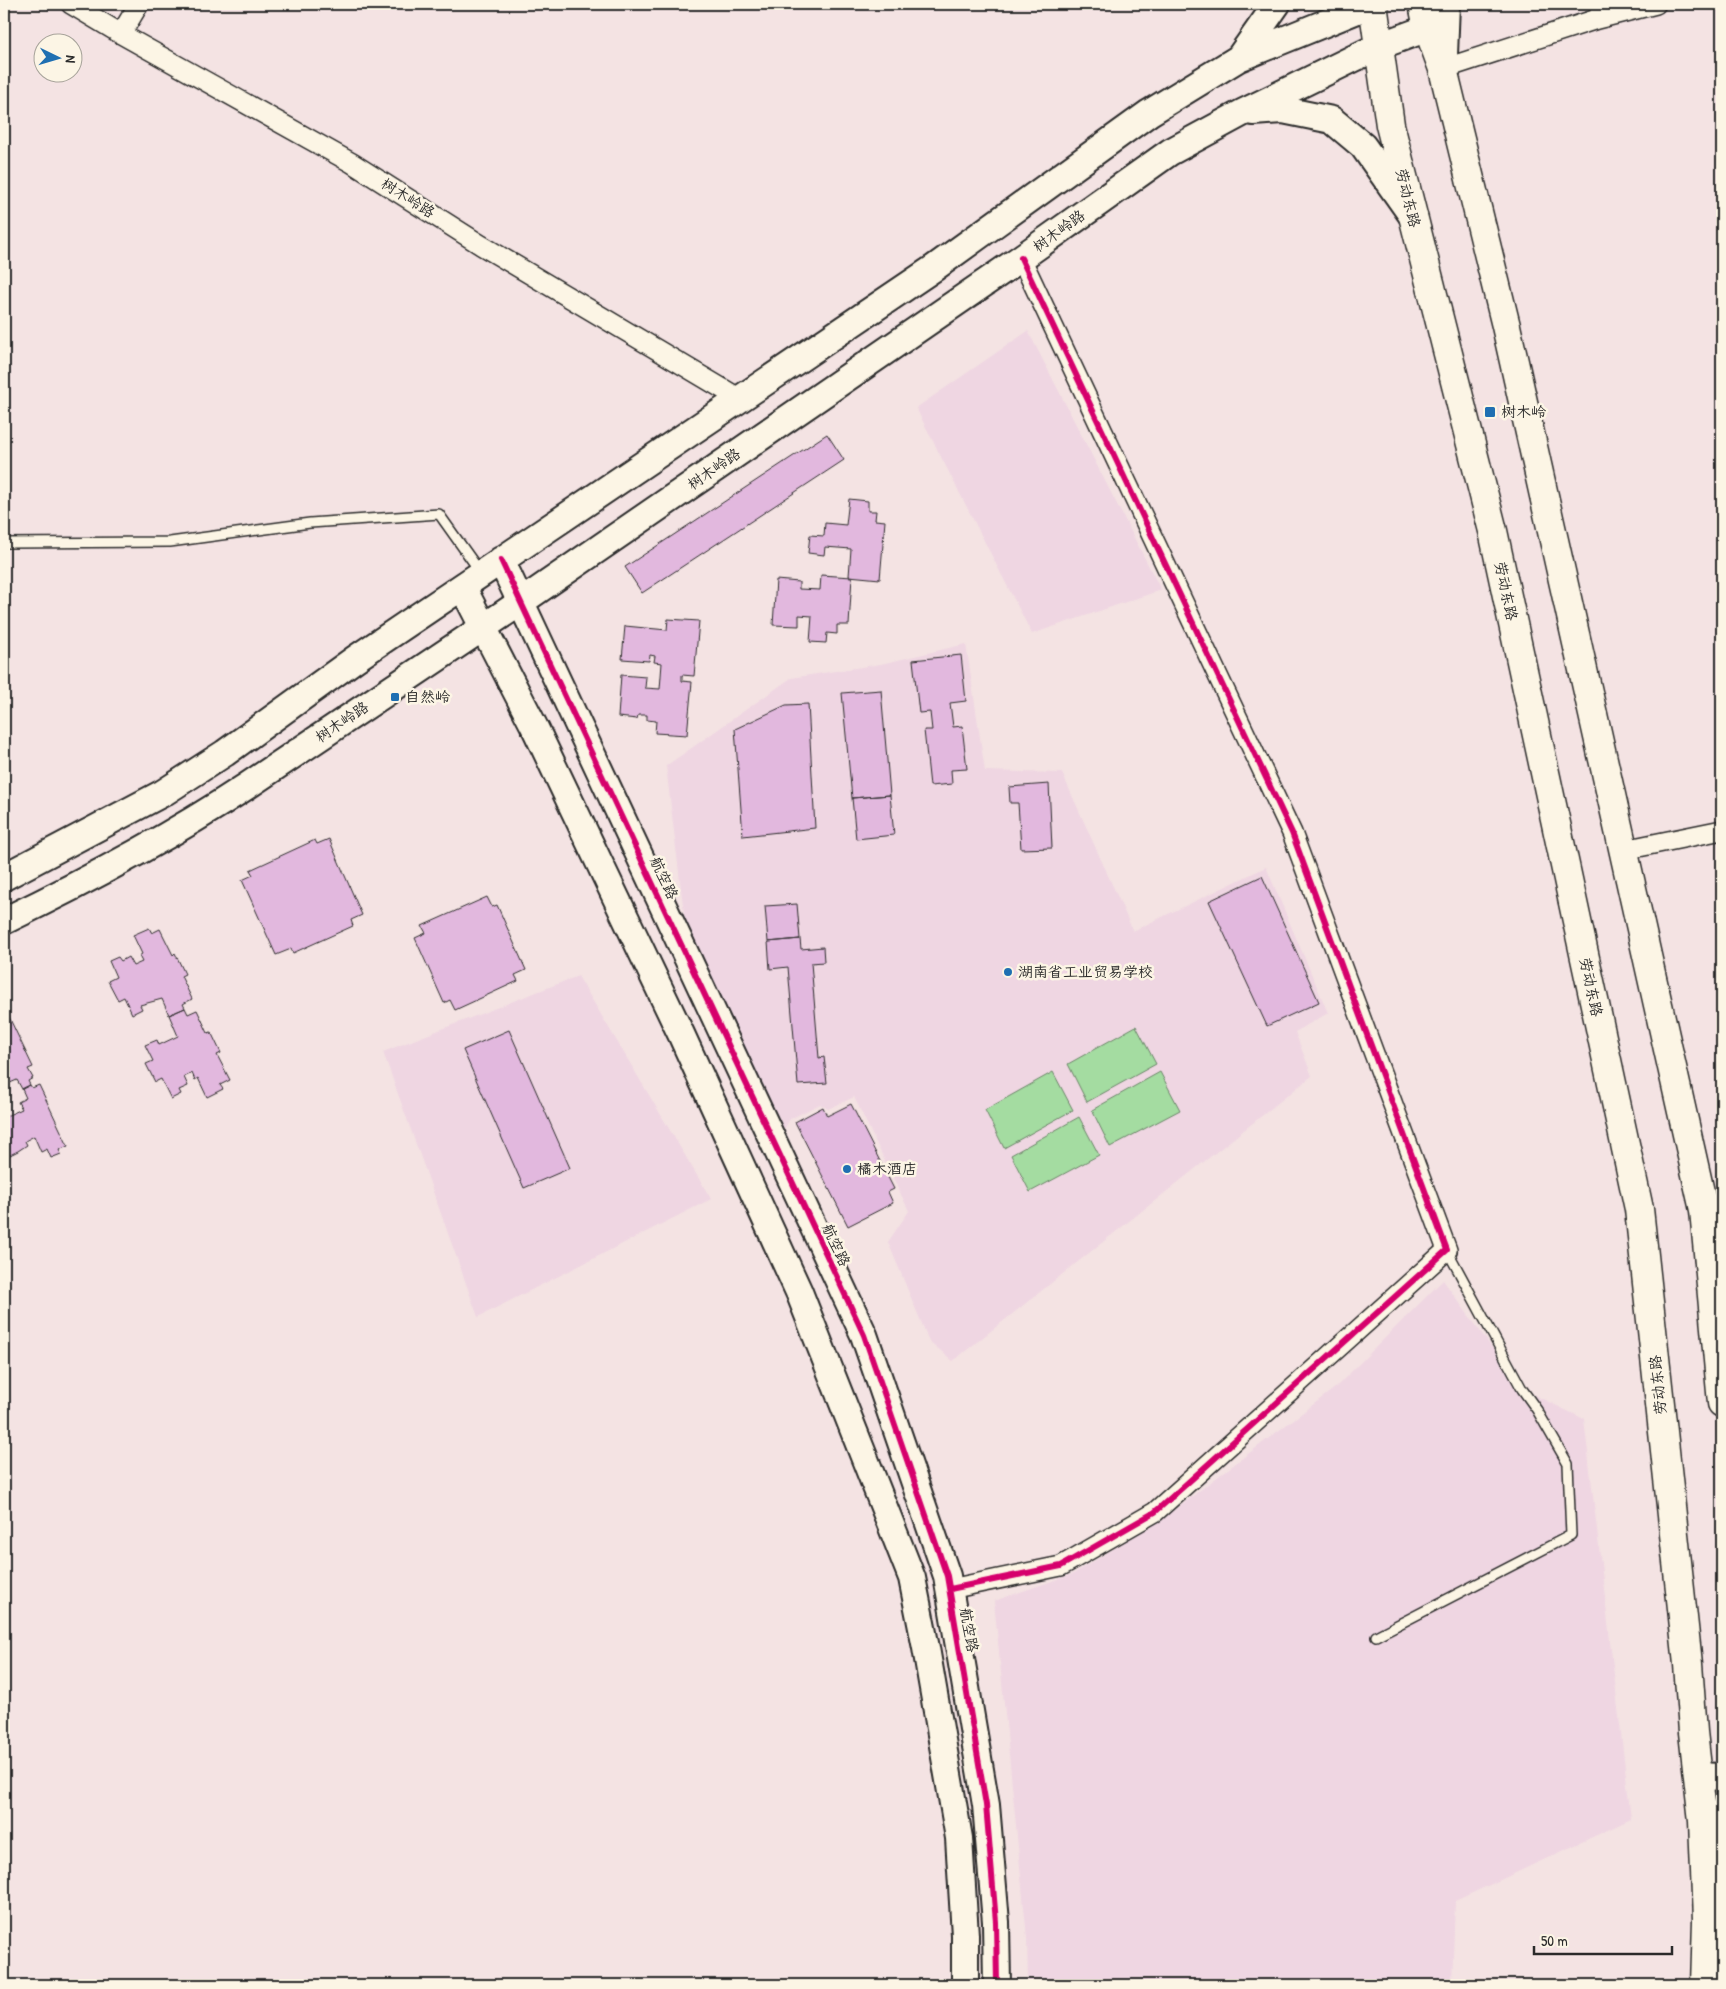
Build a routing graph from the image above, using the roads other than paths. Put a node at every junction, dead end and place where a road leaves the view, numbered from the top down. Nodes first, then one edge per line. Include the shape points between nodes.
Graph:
1 (71, 4) edge
2 (139, 4) edge
3 (1277, 4) edge
4 (1372, 4) edge
5 (1446, 4) edge
6 (1656, 4) edge
7 (1596, 11) edge
8 (1426, 16) edge
9 (121, 34) junction
10 (1379, 46) junction
11 (1239, 58) junction
12 (1443, 68) junction
13 (1242, 113) junction
14 (1413, 216) junction
15 (1021, 258) junction
16 (740, 399) junction
17 (4, 542) edge
18 (482, 574) junction
19 (521, 602) junction
20 (482, 628) junction
21 (1722, 830) edge
22 (1624, 850) junction
23 (4, 877) edge
24 (4, 921) edge
25 (1447, 1250) junction
26 (1722, 1403) edge
27 (912, 1578) junction
28 (948, 1583) junction
29 (1376, 1636) dead end
30 (1710, 1777) edge
31 (1713, 1821) edge
32 (996, 1922) junction
33 (965, 1935) junction
34 (965, 1985) edge
35 (997, 1985) edge
36 (1705, 1985) edge

1 - 9 street, 树木岭路
2 - 9 street
3 - 11 main road
4 - 10 main road, 劳动东路
4 - 11 main road
5 - 12 main road
6 - 7 street
7 - 12 street
8 - 10 main road, 树木岭路
8 - 12 main road
9 - 16 street, 树木岭路 via 352,163
10 - 13 main road, 树木岭路
10 - 14 main road, 劳动东路 via 1390,125
11 - 16 main road via 1149,113 934,268
12 - 22 main road via 1506,326
13 - 14 main road via 1283,110 1332,120 1363,146
13 - 15 main road, 树木岭路 via 1170,152
14 - 30 main road, 劳动东路 via 1493,531 1639,1209 1687,1654
15 - 19 main road, 树木岭路
15 - 25 street via 1292,833
16 - 18 main road
17 - 18 lane via 170,542 310,523 439,514
18 - 19 main road, 航空路
18 - 20 main road
18 - 23 main road via 172,788
19 - 20 main road, 树木岭路
19 - 28 main road, 航空路 via 864,1335
20 - 24 main road, 树木岭路 via 202,816
20 - 27 main road via 544,746 800,1292
21 - 22 street
22 - 26 main road via 1704,1210
25 - 28 street via 1155,1512 1061,1566
25 - 29 lane via 1522,1389 1568,1464 1570,1536
27 - 28 main road
27 - 33 main road via 959,1838
28 - 32 main road, 航空路 via 986,1805
30 - 31 main road, 劳动东路
31 - 36 main road, 劳动东路
32 - 33 main road
32 - 35 main road, 航空路
33 - 34 main road

